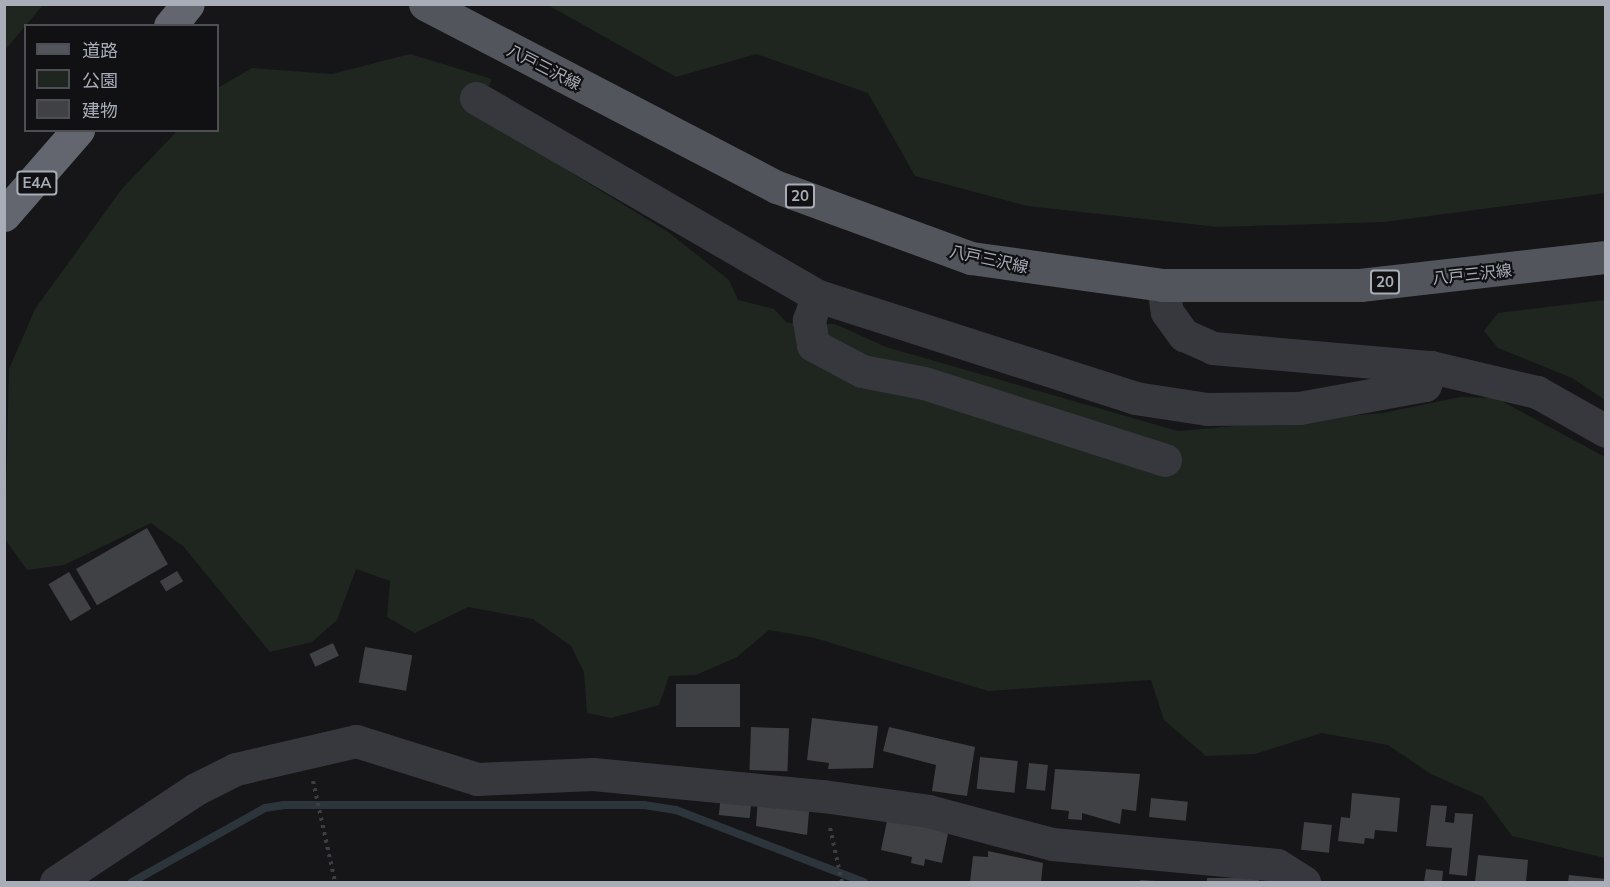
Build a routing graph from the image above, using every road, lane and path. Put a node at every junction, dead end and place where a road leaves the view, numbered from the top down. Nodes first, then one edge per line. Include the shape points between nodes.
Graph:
1 (188, 4) edge
2 (425, 4) edge
3 (172, 24) edge
4 (476, 98) dead end
5 (74, 135) edge
6 (4, 215) edge
7 (4, 227) edge
8 (1605, 257) edge
9 (1163, 285) junction
10 (818, 296) junction
11 (1431, 367) junction
12 (1605, 431) edge
13 (1165, 460) dead end
14 (302, 750) junction
15 (823, 796) junction
16 (56, 882) edge
17 (335, 882) edge
18 (842, 882) edge
19 (1305, 882) edge

1 - 3 highway
2 - 9 main road, 八戸三沢線 / 20 via 777,187 889,232 971,258
4 - 10 street
5 - 6 highway, E4A
5 - 7 highway, E4A
8 - 9 main road, 八戸三沢線 / 20 via 1360,285
9 - 11 street via 1167,312 1184,335 1214,348
10 - 11 street via 1135,398 1207,409 1299,408 1406,390 1425,385
10 - 13 street via 809,320 813,345 862,371 924,383
11 - 12 street via 1537,392
14 - 15 street via 356,741 477,779 593,774
14 - 16 street via 236,769 196,789
14 - 17 path
15 - 18 path
15 - 19 street via 928,812 1052,844 1277,865

